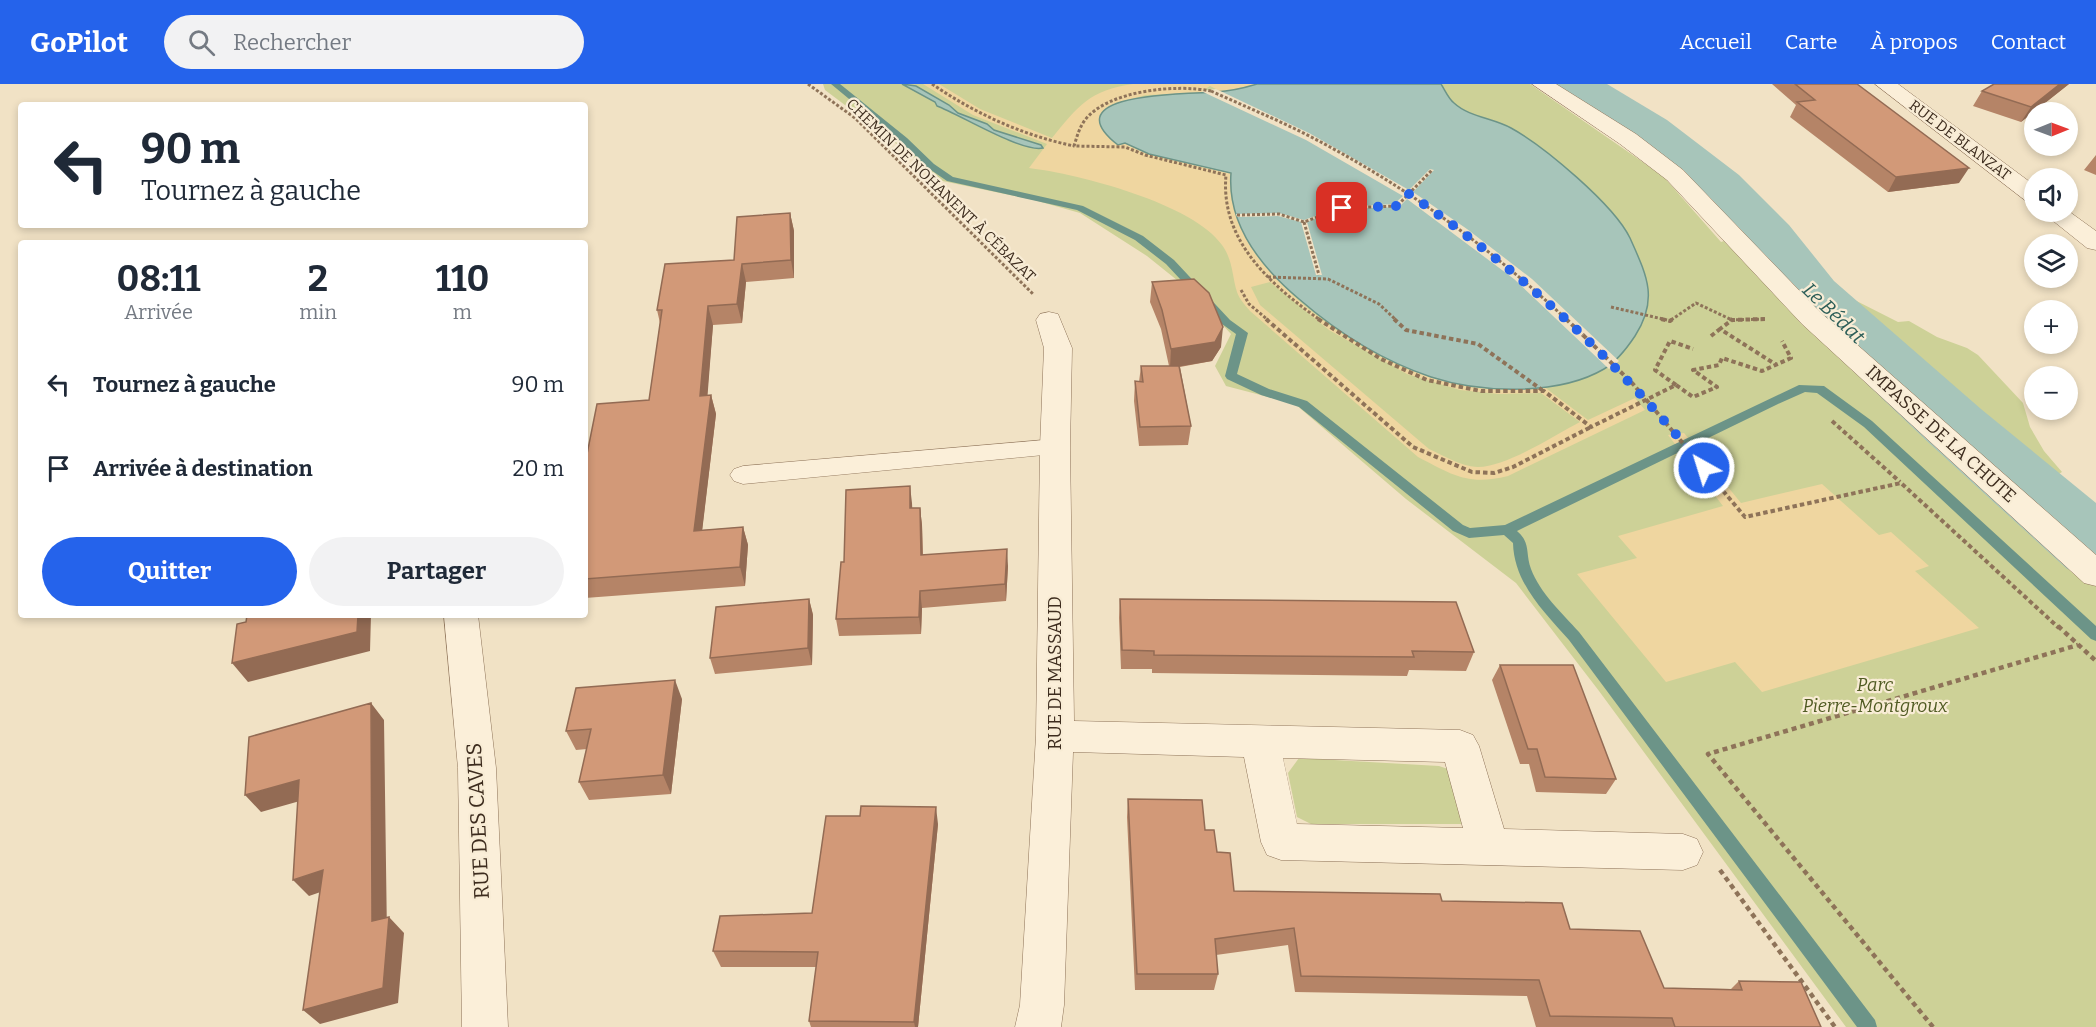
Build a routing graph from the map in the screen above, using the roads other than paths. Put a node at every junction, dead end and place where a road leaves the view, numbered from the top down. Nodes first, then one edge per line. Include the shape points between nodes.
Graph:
1 (1542, 84) edge
2 (1885, 84) edge
3 (2024, 188) edge
4 (2068, 222) edge
5 (2096, 243) edge
6 (1049, 320) road end
7 (1055, 447) junction
8 (743, 475) dead end
9 (2096, 574) edge
10 (461, 618) edge
11 (1055, 736) junction
12 (1260, 740) junction
13 (1489, 849) junction
14 (1683, 852) road end
15 (485, 1027) edge
16 (1038, 1027) edge

1 - 9 street, IMPASSE DE LA CHUTE via 1628,139 1675,175 1811,318
2 - 3 street, RUE DE BLANZAT
4 - 5 street
6 - 7 street, RUE DE MASSAUD via 1059,348
7 - 8 lane
7 - 11 street, RUE DE MASSAUD
10 - 15 street, RUE DES CAVES via 477,768
11 - 12 street
11 - 16 street, RUE DE MASSAUD via 1043,993
12 - 13 street via 1460,746
12 - 13 street via 1281,842
13 - 14 street

